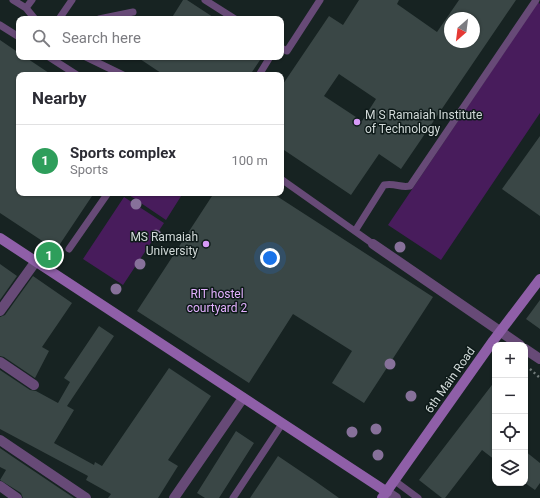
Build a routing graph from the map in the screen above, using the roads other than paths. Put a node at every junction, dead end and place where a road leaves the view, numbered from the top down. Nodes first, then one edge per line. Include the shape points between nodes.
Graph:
1 (13, 0) edge
2 (32, 0) edge
3 (72, 0) edge
4 (205, 0) edge
5 (320, 0) edge
6 (536, 0) edge
7 (26, 8) junction
8 (134, 12) dead end
9 (33, 16) edge
10 (61, 16) edge
11 (114, 16) edge
12 (230, 16) edge
13 (0, 25) edge
14 (16, 35) edge
15 (284, 50) edge
16 (54, 60) edge
17 (92, 60) edge
18 (268, 60) edge
19 (72, 72) edge
20 (117, 72) edge
21 (261, 72) edge
22 (284, 181) edge
23 (106, 196) edge
24 (355, 231) junction
25 (0, 238) edge
26 (373, 244) joint
27 (69, 249) dead end
28 (36, 261) junction
29 (540, 278) edge
30 (0, 311) edge
31 (501, 332) junction
32 (516, 342) edge
33 (528, 351) edge
34 (540, 359) edge
35 (0, 362) edge
36 (34, 384) dead end
37 (243, 398) junction
38 (282, 424) junction
39 (0, 440) edge
40 (394, 481) junction
41 (0, 486) edge
42 (384, 495) edge
43 (17, 498) edge
44 (86, 498) edge
45 (174, 498) edge
46 (233, 498) edge
47 (396, 498) edge
48 (418, 498) edge

1 - 7 lane
2 - 7 lane
3 - 10 lane
4 - 12 lane
5 - 15 lane via 287,51
6 - 24 lane via 410,186 384,185
7 - 9 lane
8 - 11 lane
13 - 14 lane
16 - 19 lane
17 - 20 lane
18 - 21 lane
22 - 24 lane
23 - 27 lane
24 - 26 lane
25 - 28 street
26 - 31 street
28 - 30 street
28 - 37 street
29 - 31 street, 6th Main Road
31 - 32 street
31 - 40 street, 6th Main Road
33 - 34 street
35 - 36 street
37 - 38 street
37 - 45 street
38 - 42 street
38 - 46 lane
39 - 44 street
40 - 42 street, 6th Main Road
40 - 48 lane
41 - 43 street
42 - 47 street

